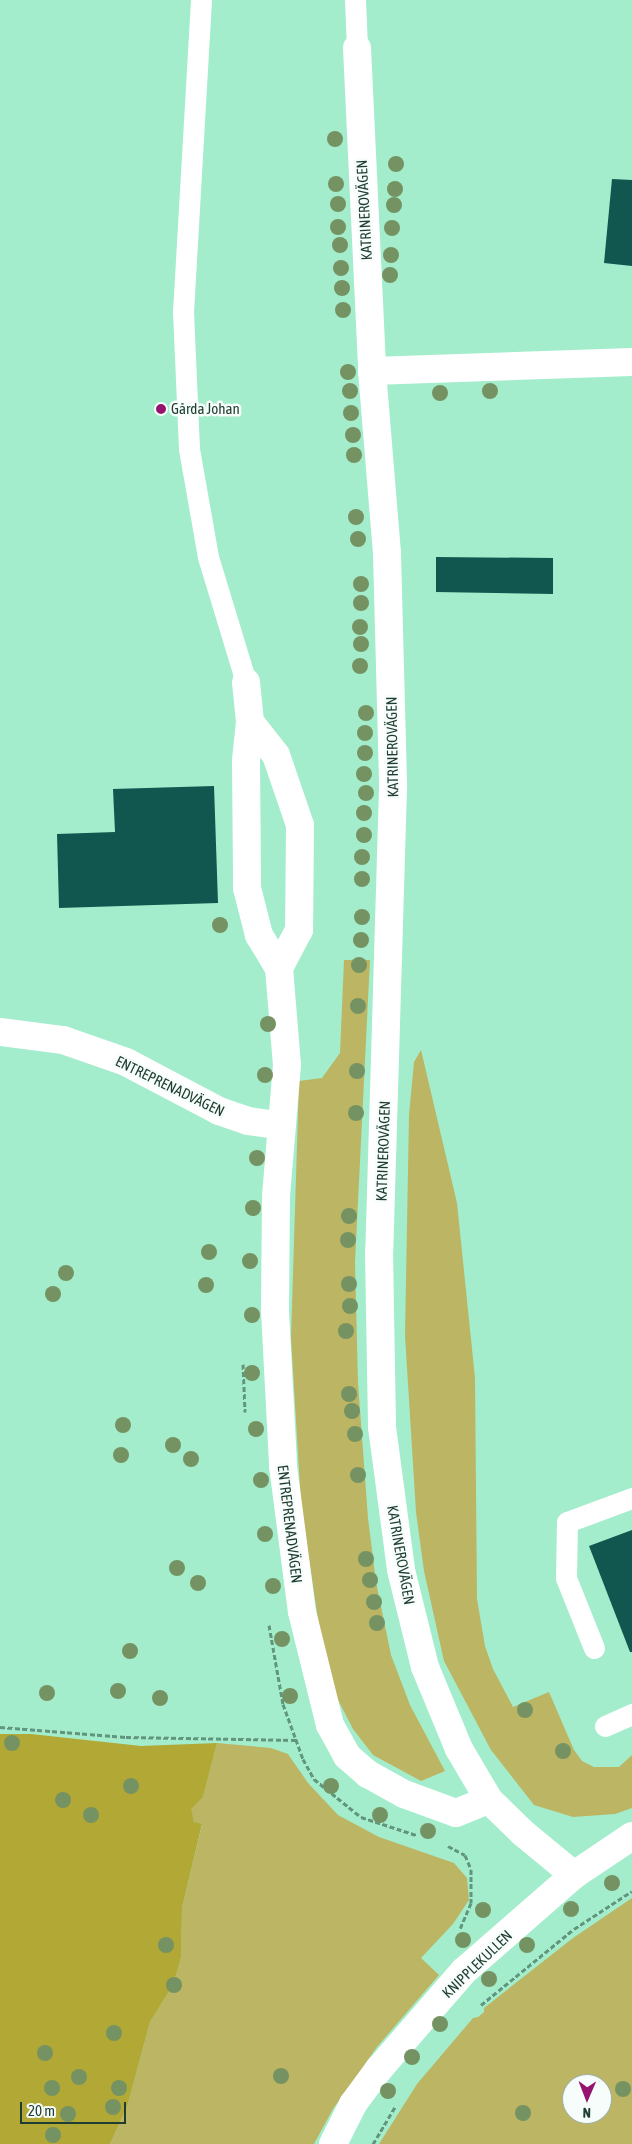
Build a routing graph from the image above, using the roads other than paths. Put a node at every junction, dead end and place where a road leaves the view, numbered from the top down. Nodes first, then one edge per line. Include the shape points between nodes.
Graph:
1 (201, 0) edge
2 (355, 0) edge
3 (357, 48) joint
4 (632, 362) edge
5 (372, 371) junction
6 (246, 682) joint
7 (250, 722) junction
8 (279, 968) junction
9 (0, 1032) edge
10 (282, 1126) junction
11 (632, 1498) edge
12 (594, 1648) dead end
13 (632, 1714) edge
14 (605, 1726) dead end
15 (489, 1800) junction
16 (632, 1836) edge
17 (574, 1875) junction
18 (333, 2144) edge

1 - 6 lane via 183,311 189,449 208,557
2 - 3 lane
3 - 5 street, KATRINEROVÄGEN
4 - 5 street
5 - 15 street, KATRINEROVÄGEN via 387,553 393,788 379,1252 382,1428 401,1570 425,1667 459,1749
6 - 7 street, ENTREPRENADVÄGEN
7 - 8 street, ENTREPRENADVÄGEN via 246,761 247,888 259,935
7 - 8 street via 276,755 300,825 299,930
8 - 10 street, ENTREPRENADVÄGEN via 287,1064
9 - 10 street, ENTREPRENADVÄGEN via 63,1040 126,1062 218,1112 248,1122
10 - 15 street, ENTREPRENADVÄGEN via 276,1196 278,1407 290,1536 302,1612 330,1726 347,1756 368,1774 404,1794 456,1813
11 - 12 lane via 567,1522 566,1578
13 - 14 lane
15 - 17 street, KATRINEROVÄGEN
16 - 17 street, KNIPPLEKULLEN
17 - 18 street, KNIPPLEKULLEN via 464,1972 379,2069 353,2104

